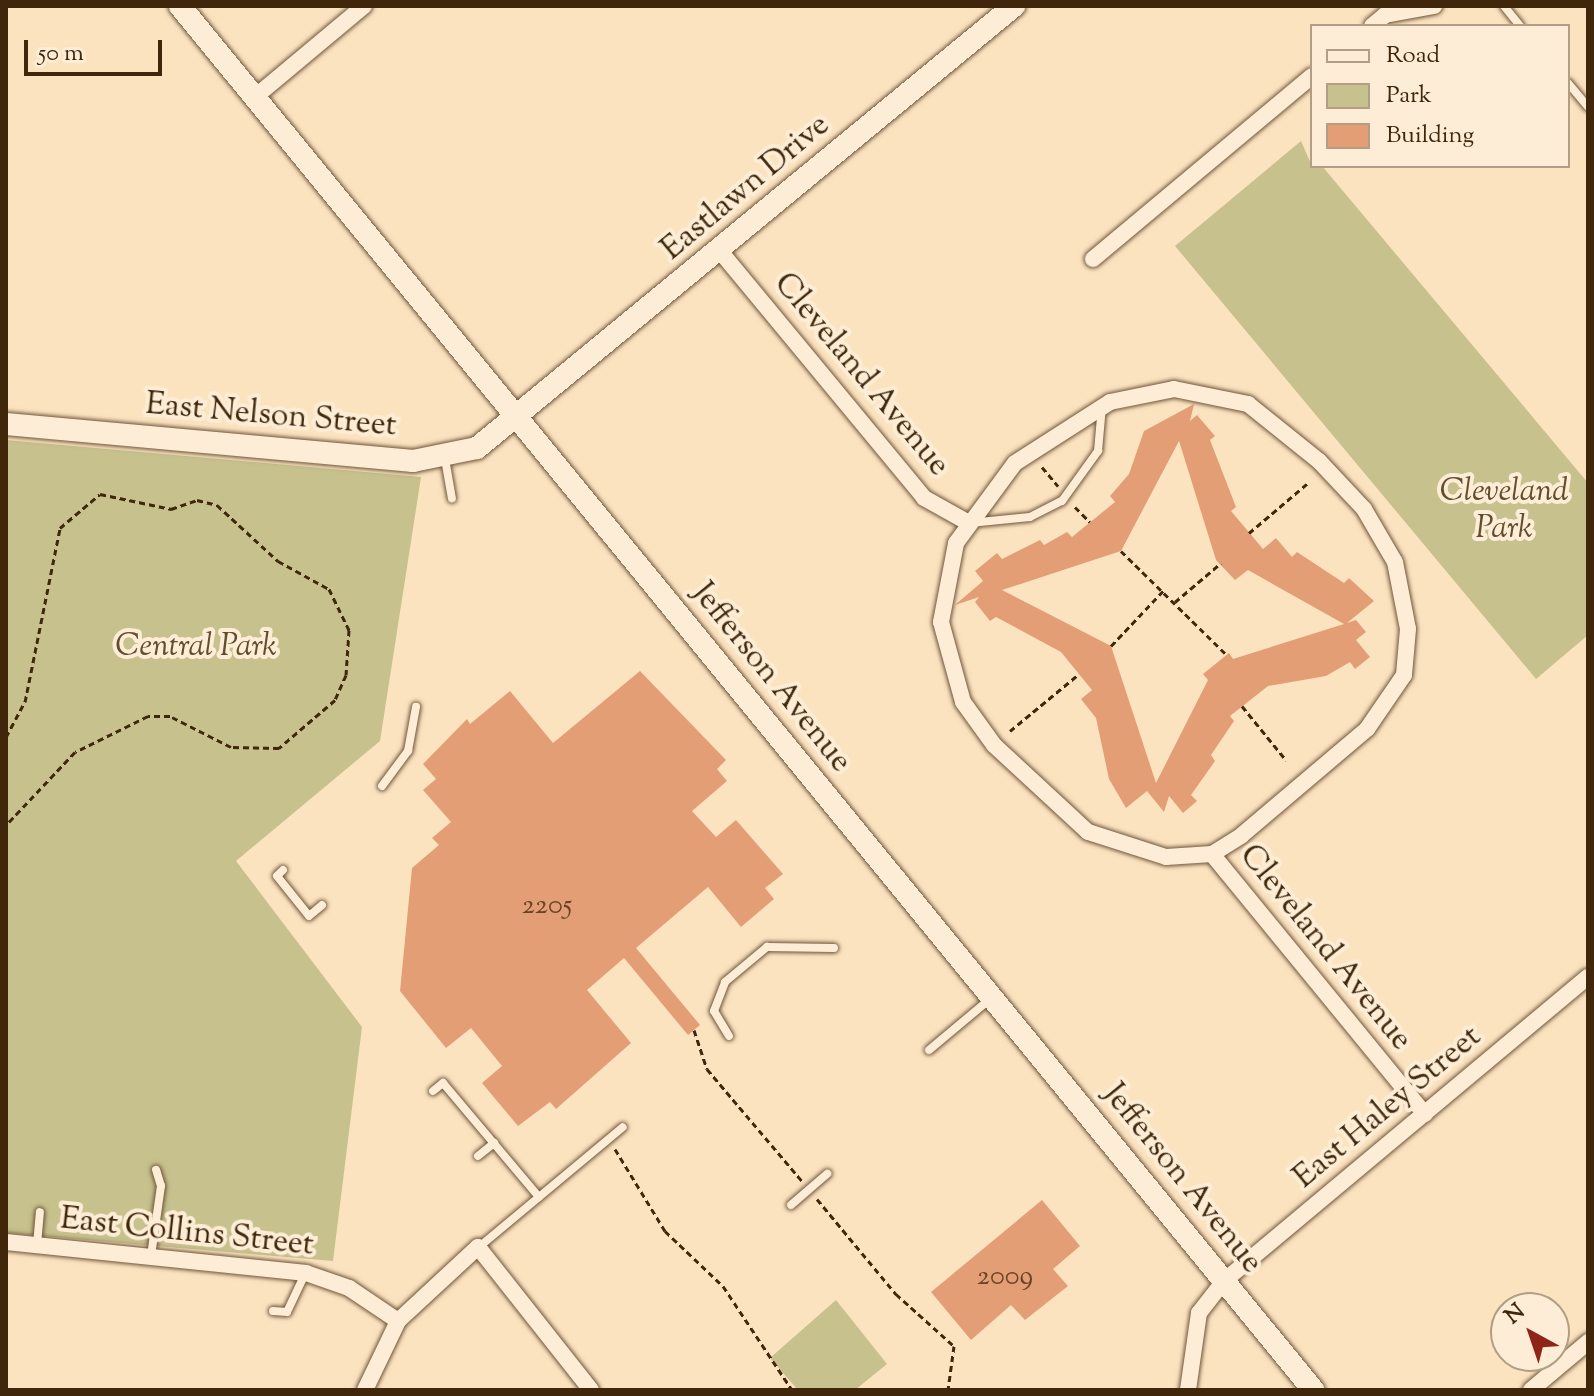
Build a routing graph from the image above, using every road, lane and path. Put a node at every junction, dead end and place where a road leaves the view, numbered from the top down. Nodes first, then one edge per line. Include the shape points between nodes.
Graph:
1 (180, 6) edge
2 (364, 6) edge
3 (1014, 6) edge
4 (1434, 6) edge
5 (1504, 6) edge
6 (1374, 24) edge
7 (1518, 24) edge
8 (1310, 78) edge
9 (1570, 85) edge
10 (255, 97) junction
11 (1588, 107) edge
12 (720, 251) junction
13 (1093, 259) dead end
14 (1102, 406) junction
15 (519, 418) junction
16 (6, 424) edge
17 (445, 459) junction
18 (1037, 461) dead end
19 (1308, 483) dead end
20 (1059, 487) dead end
21 (452, 498) dead end
22 (1073, 504) dead end
23 (1090, 522) dead end
24 (969, 523) junction
25 (1249, 533) dead end
26 (1121, 551) dead end
27 (1221, 563) dead end
28 (1163, 591) junction
29 (1174, 602) junction
30 (1111, 646) dead end
31 (1227, 655) dead end
32 (1079, 674) dead end
33 (1242, 706) dead end
34 (416, 707) dead end
35 (1010, 731) dead end
36 (6, 737) edge
37 (1286, 760) dead end
38 (382, 786) dead end
39 (6, 825) edge
40 (1212, 854) junction
41 (283, 870) dead end
42 (322, 905) dead end
43 (834, 948) dead end
44 (1588, 977) edge
45 (992, 998) junction
46 (694, 1030) dead end
47 (729, 1036) dead end
48 (929, 1050) dead end
49 (433, 1091) dead end
50 (1425, 1114) junction
51 (623, 1127) dead end
52 (608, 1139) junction
53 (494, 1143) junction
54 (478, 1156) dead end
55 (156, 1170) dead end
56 (827, 1174) dead end
57 (809, 1190) junction
58 (539, 1197) junction
59 (791, 1205) dead end
60 (40, 1212) dead end
61 (6, 1242) edge
62 (37, 1245) junction
63 (478, 1247) junction
64 (151, 1256) junction
65 (306, 1273) junction
66 (1224, 1281) junction
67 (273, 1311) dead end
68 (398, 1321) junction
69 (1588, 1342) edge
70 (365, 1390) edge
71 (591, 1390) edge
72 (792, 1390) edge
73 (948, 1390) edge
74 (1188, 1390) edge
75 (1313, 1390) edge
76 (1531, 1390) edge

1 - 10 street, Jefferson Avenue
2 - 10 street
3 - 12 street, Eastlawn Drive
4 - 6 street via 1385,15
5 - 7 lane
8 - 13 street
9 - 11 lane
10 - 15 street, Jefferson Avenue
12 - 15 street, Eastlawn Drive
12 - 24 street, Cleveland Avenue via 924,498
14 - 24 street via 1015,463
14 - 24 lane via 1098,451 1062,501 1030,517
14 - 40 street via 1137,392 1174,389 1248,404 1328,470 1364,509 1395,562 1408,629 1404,675 1389,705
15 - 17 street, East Nelson Street via 477,448
15 - 45 street, Jefferson Avenue
16 - 17 street, East Nelson Street
17 - 21 lane
18 - 20 path
19 - 25 path
22 - 23 path
24 - 40 street via 943,583 941,622 963,702 994,745 1088,832 1166,857
26 - 28 path
27 - 29 path
28 - 29 path
28 - 30 path
29 - 31 path
32 - 35 path
33 - 37 path
34 - 38 lane via 408,751
36 - 39 path via 25,702 60,528 100,494 171,509 197,500 217,505 278,561 329,589 349,630 346,675 335,700 279,748 231,747 170,716 148,716 75,752
40 - 50 street, Cleveland Avenue
41 - 42 lane via 277,876 309,916
43 - 47 lane via 767,947 725,982 714,1011
44 - 50 street, East Haley Street
45 - 48 lane
45 - 66 street, Jefferson Avenue
46 - 57 path via 707,1069
49 - 53 lane via 443,1083
50 - 66 street, East Haley Street
51 - 52 lane
52 - 58 lane
52 - 72 path via 646,1189 665,1231 723,1286
53 - 54 lane
53 - 58 lane
55 - 64 lane via 161,1186
56 - 57 lane
57 - 59 lane
57 - 73 path via 896,1294 954,1346
58 - 63 lane
60 - 62 lane
61 - 62 street, East Collins Street
62 - 64 street, East Collins Street
63 - 68 street
63 - 71 street
64 - 65 street, East Collins Street
65 - 67 lane via 287,1312
65 - 68 street, East Collins Street via 349,1288
66 - 74 street, East Haley Street via 1199,1313
66 - 75 street, Jefferson Avenue
68 - 70 street
69 - 76 street

